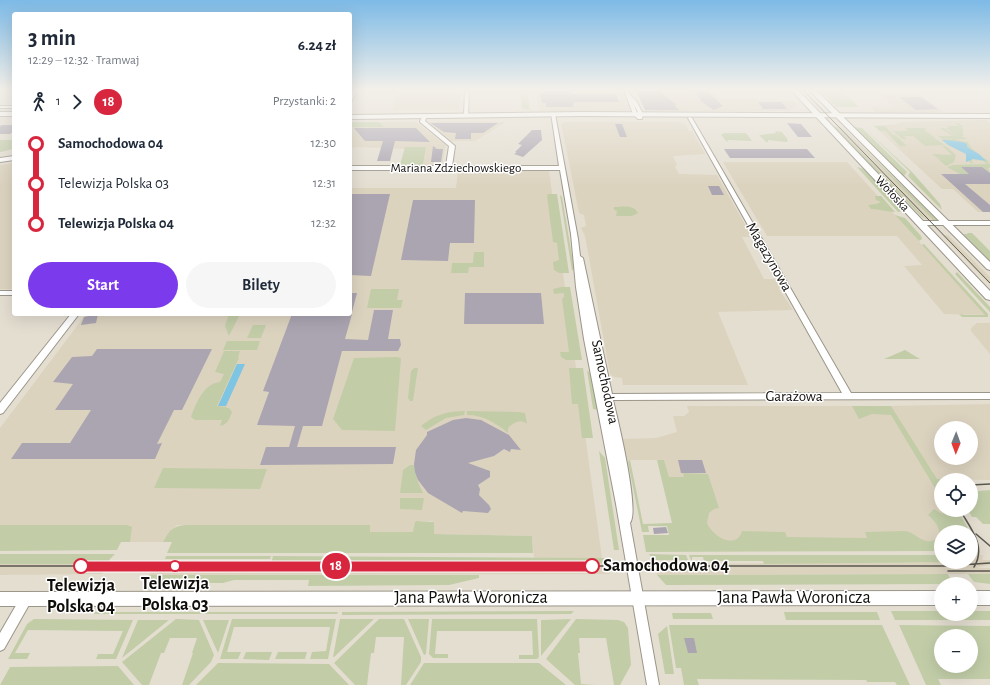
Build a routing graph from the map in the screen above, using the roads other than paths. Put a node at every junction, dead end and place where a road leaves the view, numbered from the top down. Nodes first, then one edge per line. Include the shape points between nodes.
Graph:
1 (423, 122) edge
2 (554, 122) edge
3 (692, 122) edge
4 (824, 122) edge
5 (844, 122) edge
6 (12, 158) edge
7 (0, 160) edge
8 (352, 168) edge
9 (449, 168) junction
10 (562, 168) junction
11 (919, 223) junction
12 (946, 223) junction
13 (990, 223) edge
14 (990, 267) edge
15 (0, 293) edge
16 (12, 293) edge
17 (990, 298) edge
18 (73, 316) edge
19 (848, 396) junction
20 (990, 396) edge
21 (603, 397) junction
22 (0, 410) edge
23 (638, 597) junction
24 (934, 598) edge
25 (978, 598) edge
26 (990, 598) edge
27 (0, 599) edge
28 (26, 599) junction
29 (0, 645) edge
30 (653, 685) edge

1 - 9 street via 450,143 452,147
2 - 10 street, Samochodowa
3 - 19 street, Magazynowa
4 - 11 main road, Wołoska
5 - 12 main road, Wołoska
6 - 7 street
8 - 9 street, Mariana Zdziechowskiego
9 - 10 street, Mariana Zdziechowskiego
10 - 21 street, Samochodowa via 584,275
11 - 12 street
11 - 17 main road, Wołoska
12 - 13 street
12 - 14 main road, Wołoska
15 - 16 street
18 - 22 street
19 - 20 street, Garażowa
19 - 21 street, Garażowa
21 - 23 street, Samochodowa via 628,500 627,532
23 - 24 street, Jana Pawła Woronicza
23 - 28 street, Jana Pawła Woronicza
23 - 30 street, Samochodowa
25 - 26 street
27 - 28 street, Jana Pawła Woronicza
28 - 29 street

